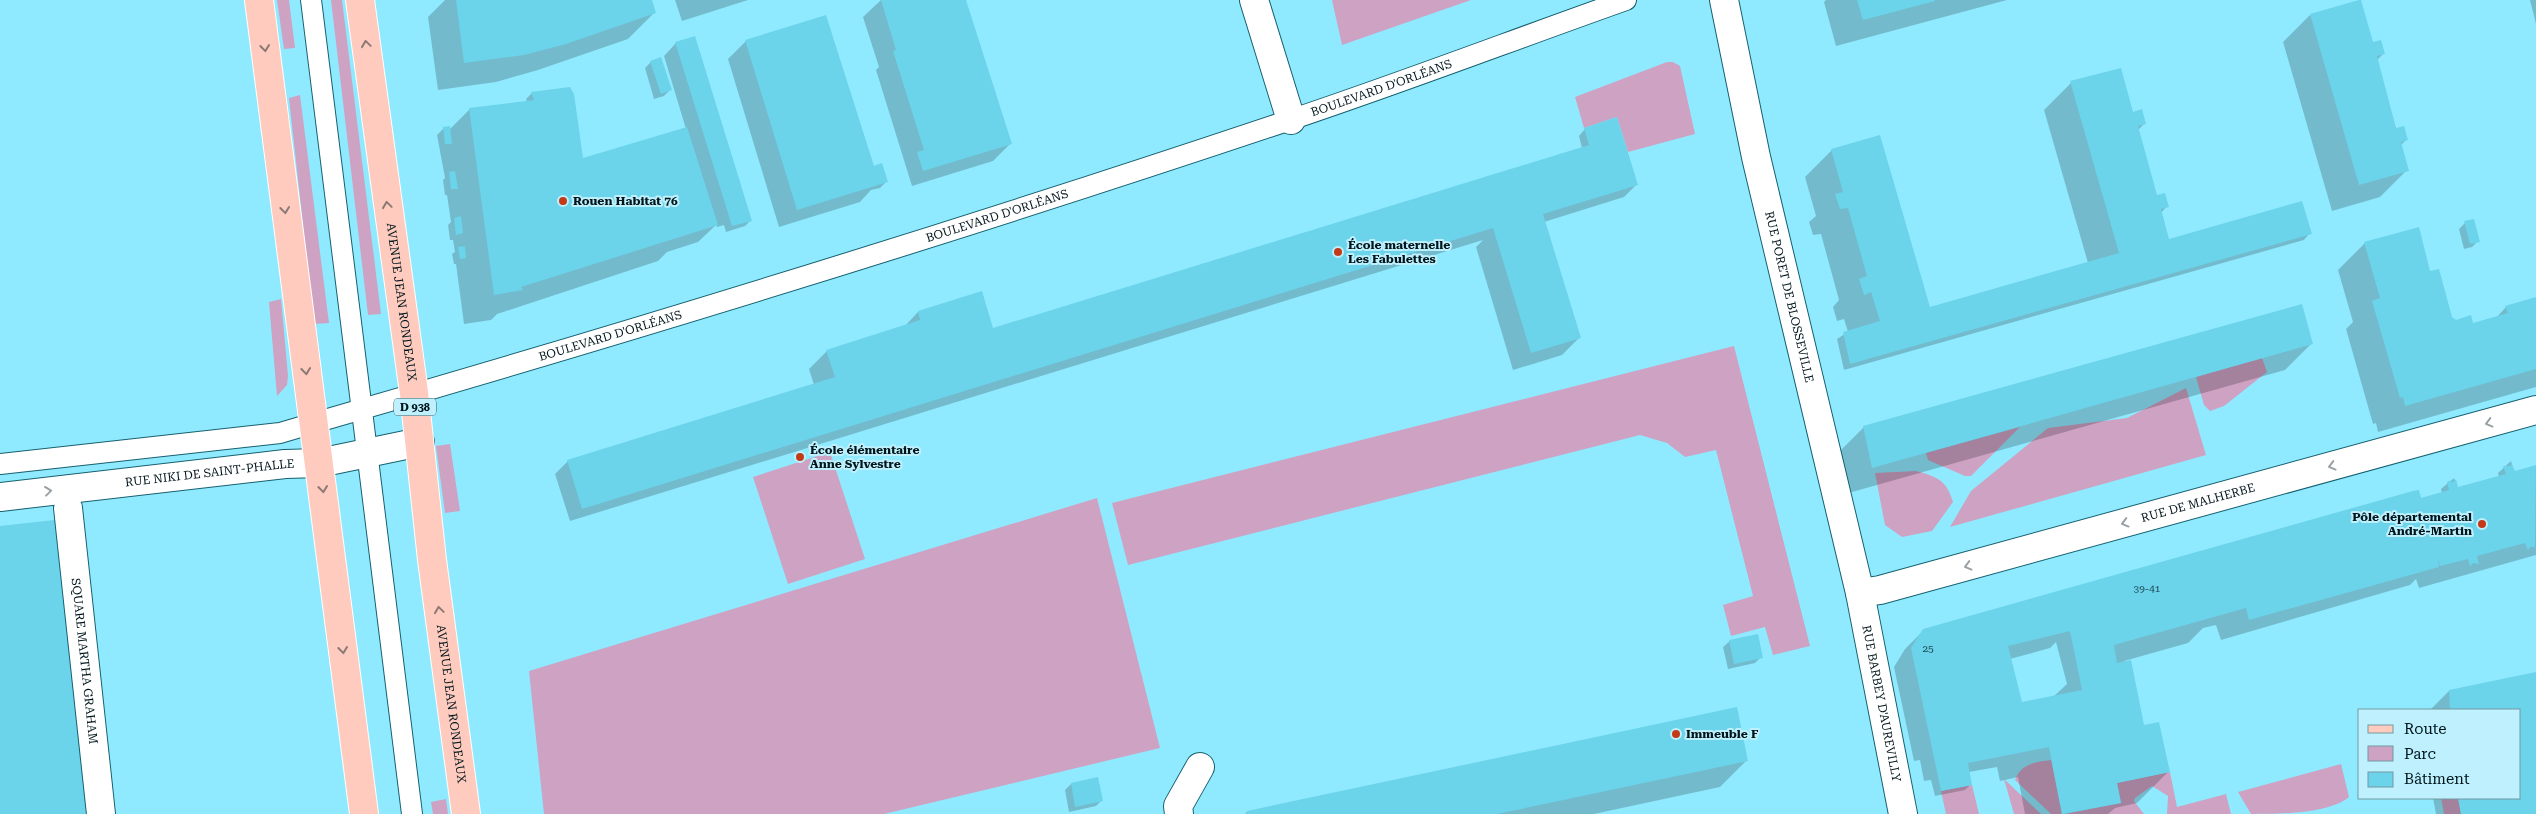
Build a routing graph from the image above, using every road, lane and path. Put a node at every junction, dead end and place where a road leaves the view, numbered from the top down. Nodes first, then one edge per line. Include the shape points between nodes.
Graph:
1 (259, 0) edge
2 (311, 0) edge
3 (360, 0) edge
4 (1254, 0) edge
5 (1626, 0) edge
6 (1724, 0) edge
7 (1291, 120) junction
8 (414, 393) junction
9 (361, 410) junction
10 (2536, 410) edge
11 (314, 424) junction
12 (420, 442) junction
13 (367, 453) junction
14 (319, 463) junction
15 (0, 464) edge
16 (0, 497) edge
17 (68, 508) dead end
18 (1860, 593) junction
19 (1200, 767) dead end
20 (101, 814) edge
21 (364, 814) edge
22 (412, 814) edge
23 (466, 814) edge
24 (1179, 814) edge
25 (1903, 814) edge

1 -> 11 main road
2 - 9 lane
8 -> 3 main road, AVENUE JEAN RONDEAUX / D 938
4 - 7 street
5 - 7 lane, BOULEVARD D'ORLÉANS
6 - 18 street, RUE PORET DE BLOSSEVILLE via 1756,157
7 - 8 lane, BOULEVARD D'ORLÉANS via 792,280
8 - 9 lane, BOULEVARD D'ORLÉANS
8 - 12 main road, AVENUE JEAN RONDEAUX / D 938
9 - 11 lane
9 - 13 lane
10 -> 18 street, RUE DE MALHERBE
11 - 14 main road
11 - 15 lane via 280,433
12 - 13 street, RUE NIKI DE SAINT-PHALLE
23 -> 12 main road, AVENUE JEAN RONDEAUX / D 938 via 432,560
13 - 14 street, RUE NIKI DE SAINT-PHALLE
13 - 22 lane
16 -> 14 street, RUE NIKI DE SAINT-PHALLE via 285,464
14 -> 21 main road
17 - 20 street, SQUARE MARTHA GRAHAM
18 - 25 street, RUE BARBEY D'AUREVILLY
19 - 24 street via 1178,806

